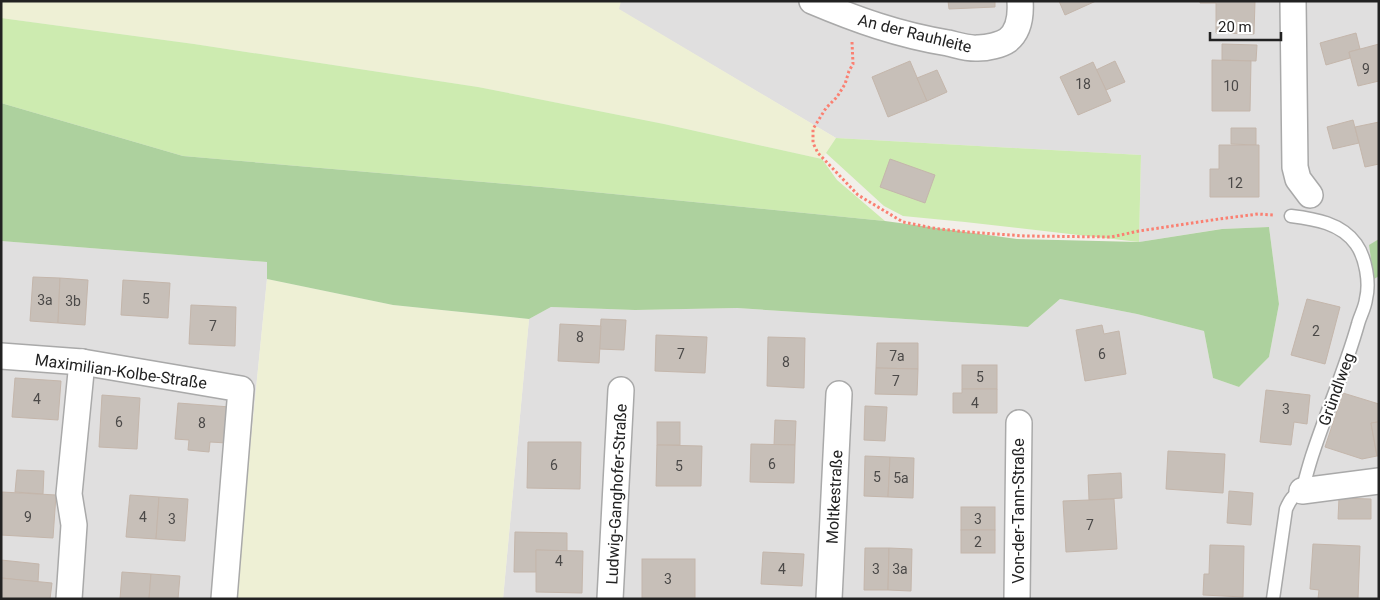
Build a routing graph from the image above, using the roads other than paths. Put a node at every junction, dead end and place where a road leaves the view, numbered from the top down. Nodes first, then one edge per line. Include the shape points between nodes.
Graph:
1 (812, 1) edge
2 (1020, 1) edge
3 (1293, 1) edge
4 (1310, 195) dead end
5 (1292, 216) road end
6 (1, 356) edge
7 (82, 362) junction
8 (621, 390) dead end
9 (839, 394) dead end
10 (1018, 423) dead end
11 (1379, 481) edge
12 (1302, 491) junction
13 (69, 599) edge
14 (224, 599) edge
15 (610, 599) edge
16 (829, 599) edge
17 (1017, 599) edge
18 (1273, 599) edge

1 - 2 street, An der Rauhleite via 899,32 977,48 1007,41 1021,16
3 - 4 street via 1295,167 1298,180
5 - 12 lane, Gründlweg via 1321,221 1349,236 1362,256 1367,278 1367,298
6 - 7 street, Maximilian-Kolbe-Straße
7 - 13 street via 69,494 74,525
7 - 14 street, Maximilian-Kolbe-Straße via 241,389
8 - 15 street, Ludwig-Ganghofer-Straße
9 - 16 street, Moltkestraße
10 - 17 street, Von-der-Tann-Straße
11 - 12 street
12 - 18 lane, Gründlweg via 1295,494 1286,509

